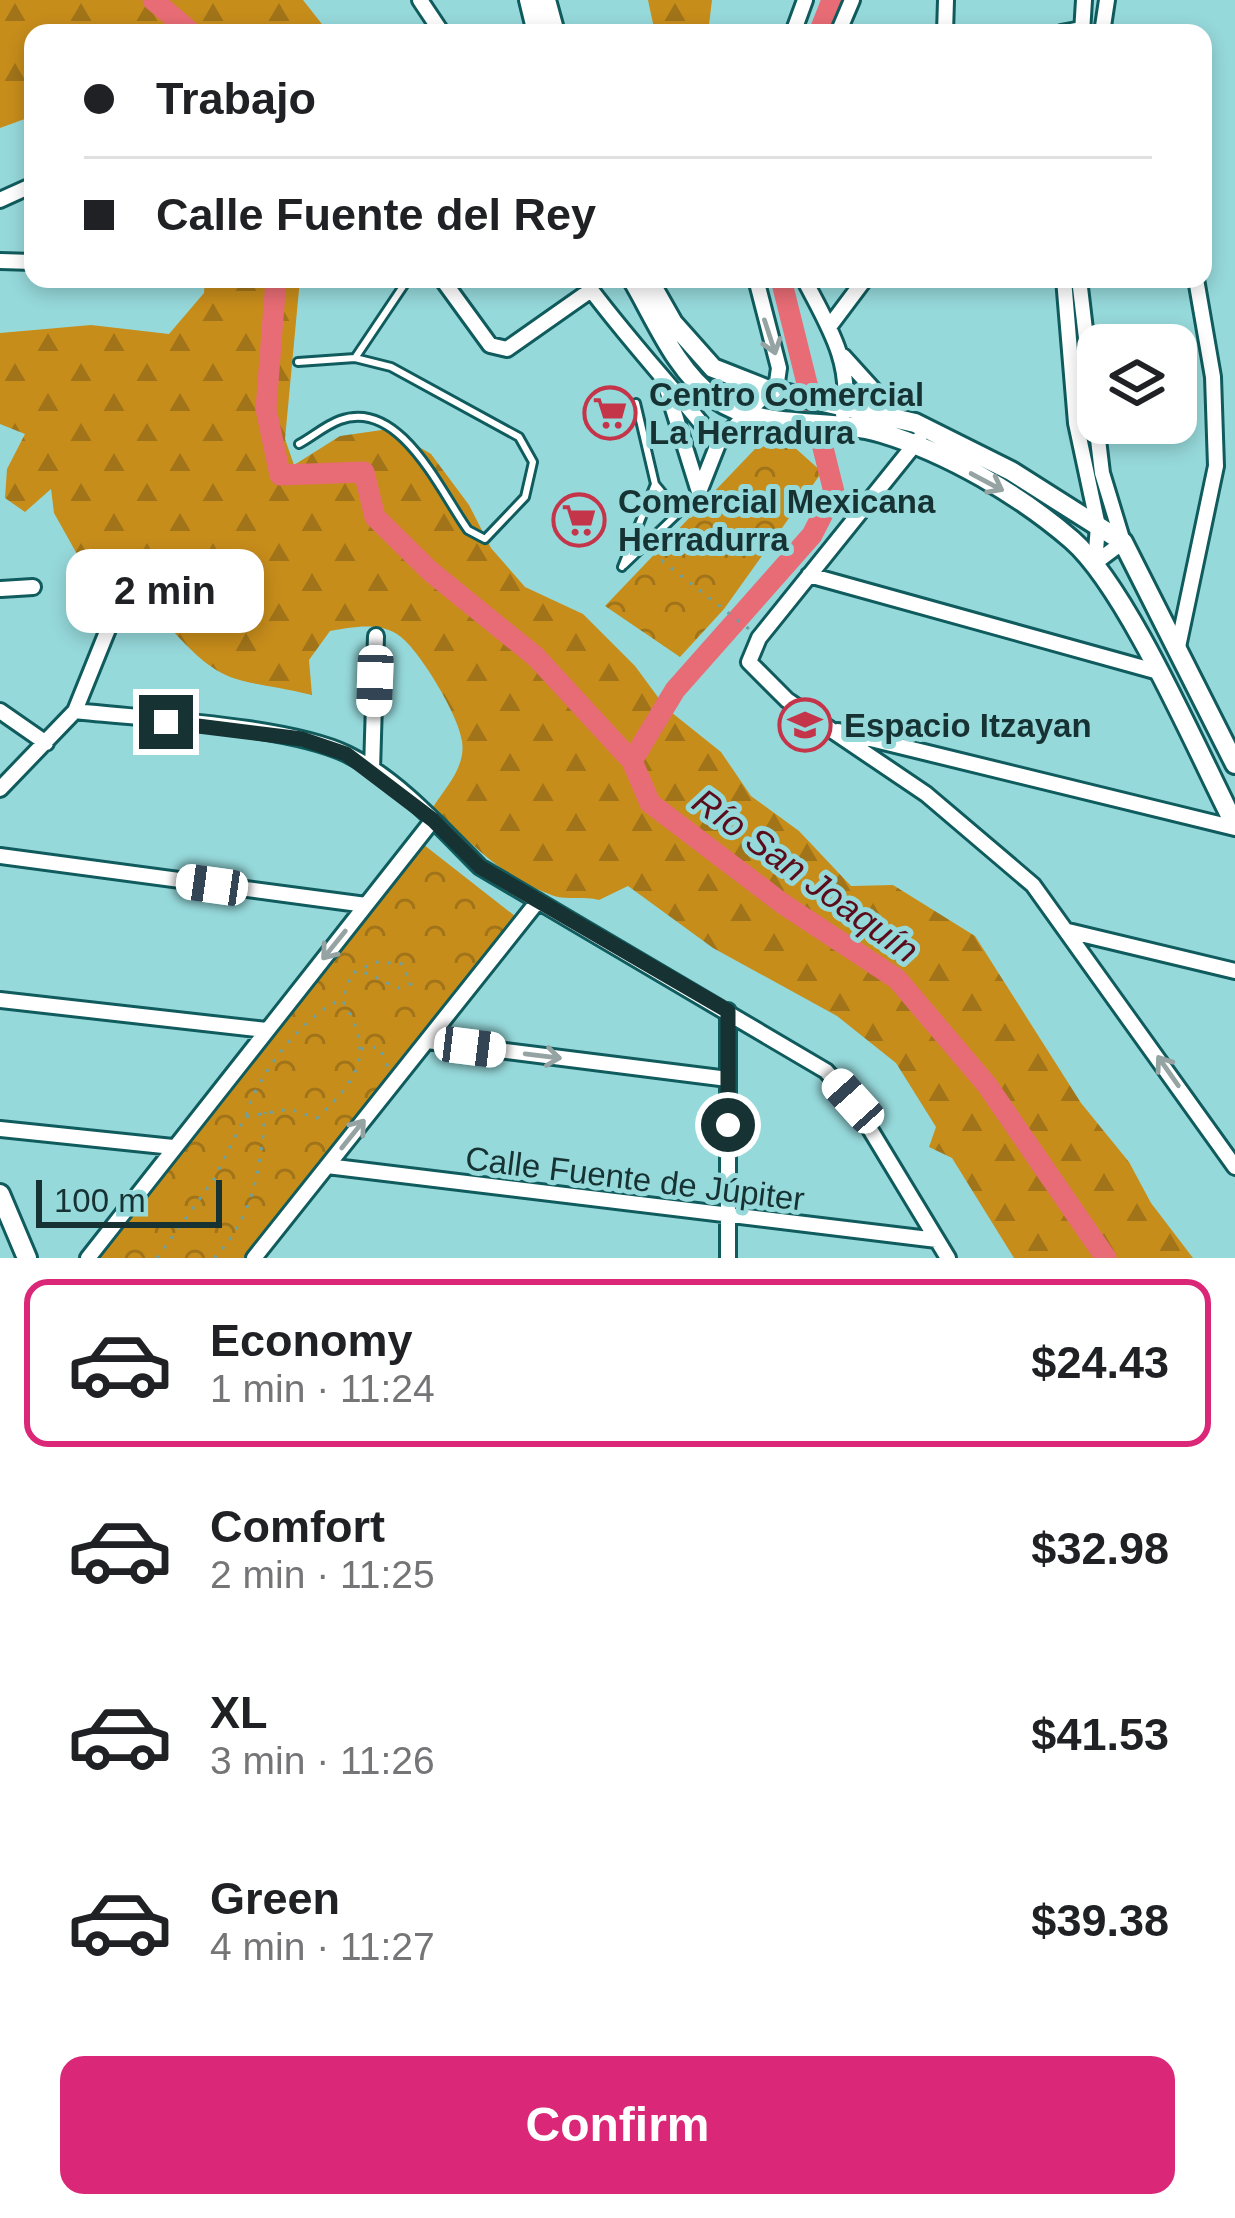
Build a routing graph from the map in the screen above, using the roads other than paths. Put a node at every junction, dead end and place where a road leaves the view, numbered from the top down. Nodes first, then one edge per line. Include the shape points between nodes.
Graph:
1 (401, 288) edge
2 (448, 288) edge
3 (584, 288) edge
4 (589, 288) edge
5 (637, 288) edge
6 (653, 288) edge
7 (758, 288) edge
8 (809, 288) edge
9 (858, 288) edge
10 (1065, 288) edge
11 (1079, 288) edge
12 (1198, 288) edge
13 (829, 327) junction
14 (838, 348) junction
15 (355, 358) junction
16 (705, 359) junction
17 (298, 362) dead end
18 (662, 372) junction
19 (689, 376) junction
20 (766, 389) junction
21 (636, 403) dead end
22 (844, 404) junction
23 (745, 416) junction
24 (900, 419) junction
25 (840, 425) junction
26 (920, 437) junction
27 (299, 444) dead end
28 (718, 444) junction
29 (656, 484) junction
30 (699, 492) junction
31 (678, 512) junction
32 (1097, 526) junction
33 (1123, 542) junction
34 (136, 560) dead end
35 (1095, 563) junction
36 (808, 575) junction
37 (1145, 584) junction
38 (33, 587) dead end
39 (1110, 587) junction
40 (0, 589) edge
41 (376, 636) dead end
42 (1178, 646) junction
43 (1155, 671) junction
44 (75, 710) junction
45 (0, 711) edge
46 (829, 728) junction
47 (46, 743) junction
48 (1235, 764) edge
49 (372, 770) junction
50 (0, 789) edge
51 (433, 820) junction
52 (1235, 826) edge
53 (0, 856) edge
54 (538, 902) junction
55 (366, 905) junction
56 (1068, 931) junction
57 (1235, 970) edge
58 (0, 1000) edge
59 (728, 1011) junction
60 (266, 1030) junction
61 (427, 1041) junction
62 (728, 1079) junction
63 (0, 1129) edge
64 (173, 1147) junction
65 (327, 1166) junction
66 (1235, 1167) edge
67 (0, 1194) edge
68 (728, 1218) junction
69 (937, 1240) junction
70 (24, 1257) edge
71 (88, 1258) edge
72 (254, 1258) edge
73 (728, 1258) edge
74 (947, 1258) edge

1 - 15 lane
2 - 3 street via 490,346 507,349 523,344
4 - 18 street via 634,349
5 - 19 main road
6 - 16 main road
7 -> 20 street via 779,368
8 - 13 street
9 - 13 street
10 - 32 street via 1076,423
11 - 33 street via 1102,472
12 - 42 street via 1213,377 1216,466
13 - 14 street
14 - 22 street
14 - 24 street
15 - 17 lane
15 - 27 lane via 438,389 518,436 533,462 525,497 485,539 468,530 389,425 366,416 340,419
16 - 19 street
16 - 20 main road
18 - 19 street
18 - 28 street
18 - 30 street
19 - 23 main road
20 - 22 main road
20 - 23 street
21 - 29 lane
22 - 24 main road
22 - 25 street
23 - 25 main road
23 - 28 street
24 - 26 main road
25 - 26 main road
26 - 32 main road via 1011,471
26 -> 35 main road
26 - 36 street
28 - 30 street
29 - 31 lane
29 - 31 lane via 622,567
30 - 31 lane
32 - 33 main road
32 - 35 street
33 - 35 street
33 - 37 main road
34 - 44 street
35 - 39 main road
36 - 43 street
36 - 46 street via 749,662
37 - 39 main road
37 - 42 main road
38 - 40 street
39 - 43 main road
41 - 49 street
42 - 48 main road
43 - 52 main road
44 - 47 street
44 - 49 street via 302,739
45 - 47 street
46 - 52 street
46 - 56 street via 926,794 1034,885
47 - 50 street
49 - 51 street
51 - 54 street via 480,867
51 - 55 street
53 - 55 street
54 - 59 street
54 - 61 street
55 -> 60 street
56 - 57 street
66 -> 56 street
58 - 60 street
59 - 62 street
59 - 69 street via 826,1071 853,1101
60 - 64 street
61 -> 62 street
65 -> 61 street
62 - 68 street
63 - 64 street
64 - 71 street
65 - 68 street, Calle Fuente de Júpiter
65 - 72 street
67 - 70 main road
68 - 69 street, Calle Fuente de Júpiter
68 - 73 street
69 - 74 street

